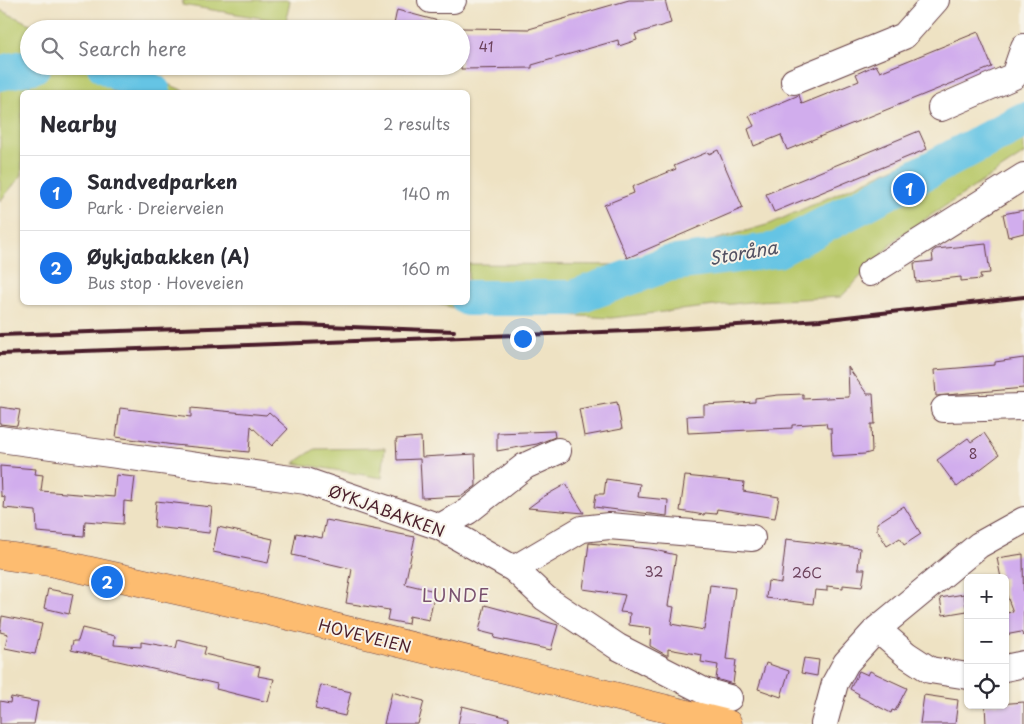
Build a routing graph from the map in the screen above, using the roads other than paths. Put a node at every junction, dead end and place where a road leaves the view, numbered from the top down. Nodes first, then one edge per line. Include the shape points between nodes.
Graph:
1 (431, 0) edge
2 (453, 0) edge
3 (936, 0) edge
4 (1024, 47) edge
5 (794, 82) dead end
6 (1019, 85) edge
7 (941, 108) dead end
8 (1024, 176) edge
9 (870, 273) dead end
10 (1024, 407) edge
11 (944, 409) dead end
12 (0, 439) edge
13 (558, 451) dead end
14 (1024, 520) edge
15 (440, 527) junction
16 (752, 538) dead end
17 (0, 555) edge
18 (514, 568) junction
19 (877, 629) junction
20 (1024, 664) edge
21 (1009, 667) edge
22 (964, 675) edge
23 (729, 711) edge
24 (824, 724) edge

1 - 2 street
3 - 5 street via 904,36
4 - 6 street
6 - 7 street
8 - 9 street
10 - 11 street
12 - 15 street, ØYKJABAKKEN via 306,481
13 - 15 street via 525,466 468,511
14 - 19 street via 979,545
15 - 18 street, ØYKJABAKKEN
16 - 18 street via 609,526 582,528
17 - 23 main road, HOVEVEIEN via 55,563
18 - 23 street, ØYKJABAKKEN via 544,598 618,647 704,691
19 - 22 street via 930,670
19 - 24 street via 846,663 835,683
20 - 21 street

